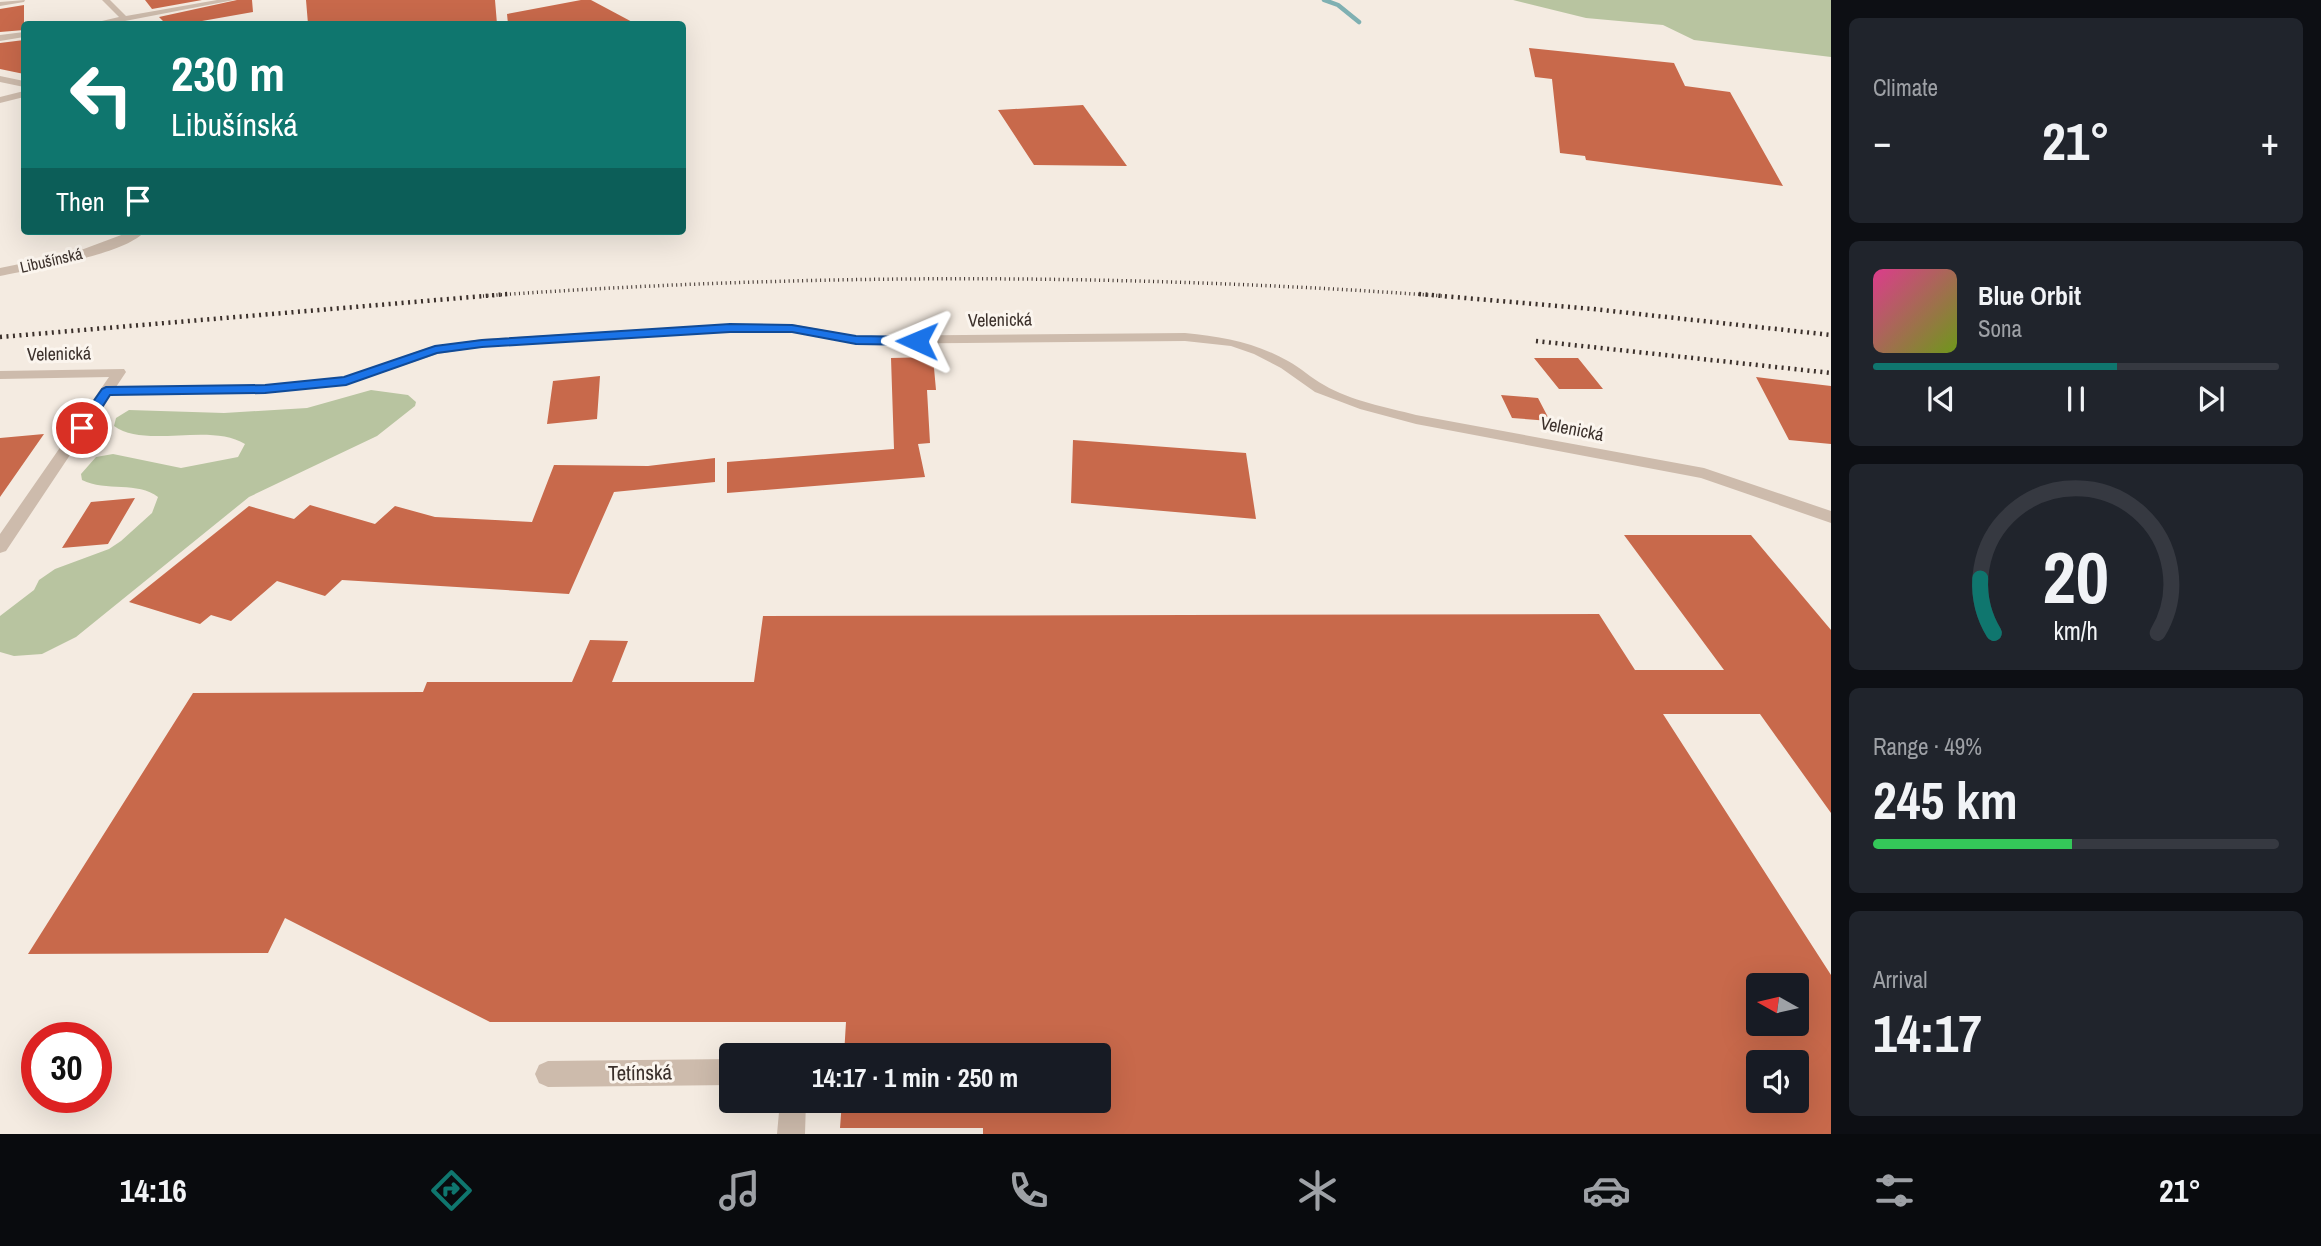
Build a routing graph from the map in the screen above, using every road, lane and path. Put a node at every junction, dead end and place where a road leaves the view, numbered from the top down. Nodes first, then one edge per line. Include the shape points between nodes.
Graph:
1 (20, 0) edge
2 (106, 0) edge
3 (230, 0) edge
4 (0, 4) edge
5 (125, 19) junction
6 (112, 21) edge
7 (21, 35) edge
8 (0, 38) edge
9 (0, 79) edge
10 (21, 83) edge
11 (21, 95) edge
12 (0, 100) edge
13 (135, 235) edge
14 (0, 272) edge
15 (0, 375) edge
16 (106, 391) junction
17 (1831, 517) edge
18 (0, 547) edge
19 (719, 1072) edge
20 (548, 1074) dead end
21 (792, 1113) edge
22 (791, 1134) edge

1 - 4 street
2 - 5 street
3 - 5 street
5 - 6 street
7 - 8 street
9 - 10 street
11 - 12 street
13 - 14 street, Libušínská via 76,256
15 - 16 street, Velenická via 119,372
16 - 17 street, Velenická via 265,389 346,381 435,349 730,328 792,328 856,340 893,341 1185,337 1233,342 1259,351 1320,389 1365,406 1704,473
16 - 18 street
19 - 20 street, Tetínská
21 - 22 street

